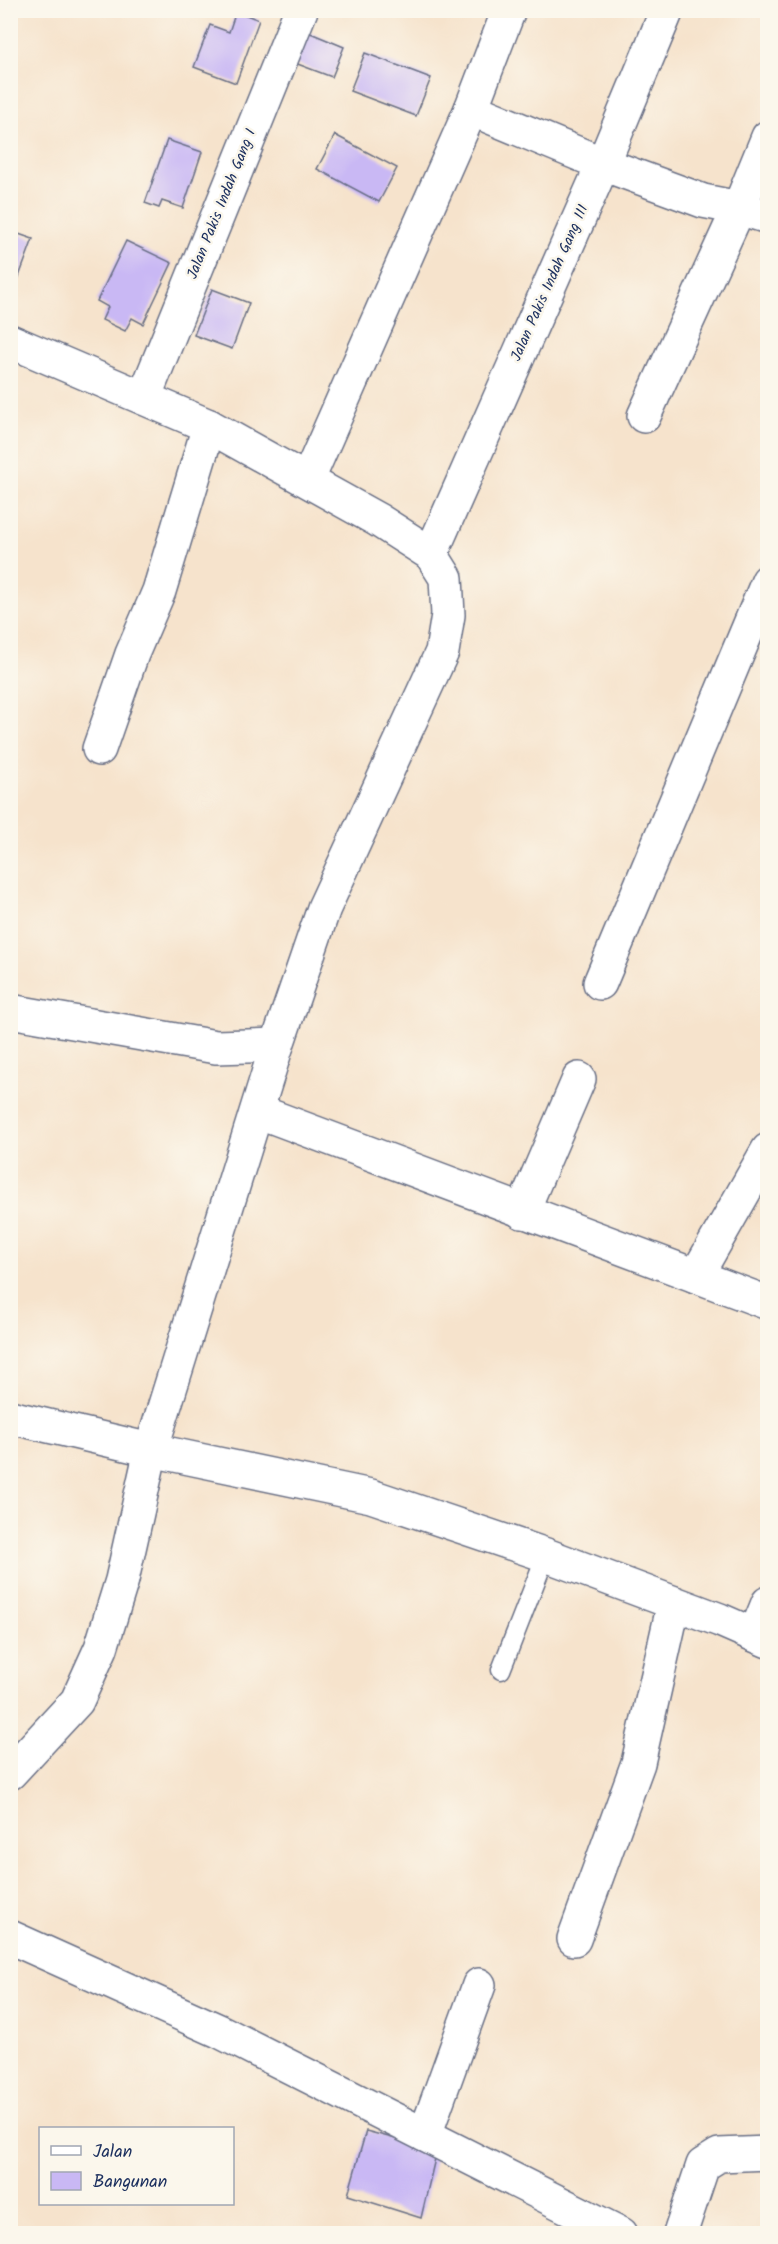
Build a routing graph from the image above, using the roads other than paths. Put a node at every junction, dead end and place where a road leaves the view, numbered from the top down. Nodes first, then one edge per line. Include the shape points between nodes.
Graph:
1 (301, 10) edge
2 (509, 10) edge
3 (667, 10) edge
4 (471, 109) junction
5 (768, 137) edge
6 (603, 164) junction
7 (753, 212) edge
8 (10, 341) edge
9 (144, 398) junction
10 (644, 416) dead end
11 (209, 426) junction
12 (308, 479) junction
13 (431, 554) junction
14 (768, 581) edge
15 (99, 749) dead end
16 (600, 983) dead end
17 (10, 1011) edge
18 (277, 1045) junction
19 (579, 1079) dead end
20 (257, 1111) junction
21 (768, 1149) edge
22 (522, 1212) junction
23 (696, 1276) junction
24 (768, 1303) edge
25 (10, 1417) edge
26 (151, 1450) junction
27 (546, 1555) junction
28 (768, 1602) edge
29 (674, 1603) junction
30 (761, 1638) edge
31 (501, 1670) dead end
32 (10, 1773) edge
33 (10, 1937) edge
34 (574, 1939) dead end
35 (479, 1985) dead end
36 (425, 2135) junction
37 (768, 2153) edge
38 (621, 2234) edge
39 (680, 2234) edge

1 - 9 street, Jalan Pakis Indah Gang I
2 - 4 street
3 - 6 street, Jalan Pakis Indah Gang III
4 - 6 street
4 - 12 street
5 - 7 street
6 - 7 street via 703,201
6 - 13 street, Jalan Pakis Indah Gang III
7 - 10 street
8 - 9 street
9 - 11 street
11 - 12 street
11 - 15 street via 159,591
12 - 13 street
13 - 18 street via 446,578 448,615 442,652 324,908
14 - 16 street
17 - 18 street via 216,1047
18 - 20 street
19 - 22 street
20 - 22 street
20 - 26 street
21 - 23 street
22 - 23 street
23 - 24 street
25 - 26 street
26 - 27 street via 371,1496
26 - 32 street via 122,1580 101,1648 77,1701
27 - 29 street
27 - 31 lane
28 - 30 street
29 - 30 street
29 - 34 street via 638,1763
33 - 36 street via 219,2031
35 - 36 street
36 - 38 street
37 - 39 street via 719,2156 703,2165

